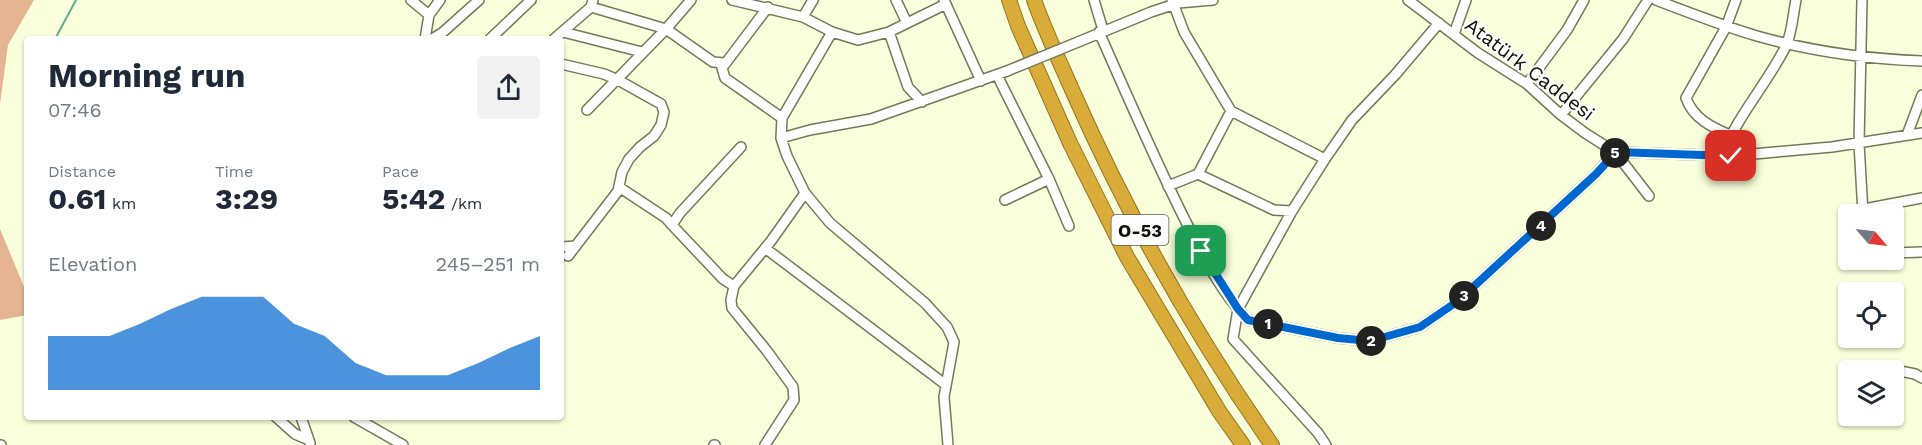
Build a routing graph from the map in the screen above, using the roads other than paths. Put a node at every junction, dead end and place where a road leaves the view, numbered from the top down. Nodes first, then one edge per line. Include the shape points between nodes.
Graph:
1 (411, 0) edge
2 (440, 0) edge
3 (479, 0) edge
4 (531, 0) edge
5 (691, 0) edge
6 (732, 0) edge
7 (813, 0) edge
8 (896, 0) edge
9 (1009, 0) edge
10 (1034, 0) edge
11 (1094, 0) edge
12 (1213, 0) edge
13 (1408, 0) edge
14 (1466, 0) edge
15 (1584, 0) edge
16 (1648, 0) edge
17 (1656, 0) edge
18 (1736, 0) edge
19 (1796, 0) edge
20 (1862, 0) edge
21 (945, 2) edge
22 (1172, 2) edge
23 (592, 3) edge
24 (768, 8) junction
25 (429, 15) junction
26 (803, 17) junction
27 (907, 23) junction
28 (1439, 23) junction
29 (1726, 27) junction
30 (666, 29) junction
31 (1101, 31) junction
32 (563, 32) junction
33 (832, 32) junction
34 (889, 32) junction
35 (1454, 34) junction
36 (426, 36) edge
37 (437, 36) edge
38 (493, 36) edge
39 (558, 36) edge
40 (1787, 43) junction
41 (642, 52) junction
42 (1862, 57) junction
43 (1922, 61) edge
44 (724, 63) junction
45 (564, 65) edge
46 (997, 75) junction
47 (618, 80) junction
48 (981, 81) junction
49 (1527, 84) junction
50 (1922, 95) edge
51 (922, 102) junction
52 (587, 110) dead end
53 (1231, 111) junction
54 (1561, 115) junction
55 (782, 118) junction
56 (1922, 133) edge
57 (1730, 135) junction
58 (1907, 135) junction
59 (781, 138) junction
60 (1859, 143) junction
61 (741, 147) dead end
62 (1616, 152) junction
63 (1722, 156) junction
64 (1324, 159) junction
65 (1198, 174) junction
66 (1049, 179) junction
67 (1168, 186) junction
68 (619, 187) junction
69 (805, 193) junction
70 (1649, 196) dead end
71 (1922, 198) edge
72 (1005, 200) dead end
73 (1863, 204) edge
74 (1897, 204) edge
75 (1292, 211) junction
76 (672, 225) junction
77 (1069, 226) dead end
78 (576, 246) junction
79 (564, 247) edge
80 (765, 248) junction
81 (1922, 252) edge
82 (1904, 253) edge
83 (568, 256) dead end
84 (734, 285) junction
85 (1238, 309) junction
86 (1904, 372) edge
87 (1922, 378) edge
88 (946, 385) junction
89 (280, 420) edge
90 (302, 420) edge
91 (359, 420) edge
92 (310, 442) edge
93 (403, 445) edge
94 (765, 445) edge
95 (948, 445) edge
96 (1243, 445) edge
97 (1272, 445) edge
98 (1326, 445) edge

1 - 25 street
2 - 25 street
3 - 37 street
4 - 38 street
5 - 30 street
6 - 24 street
7 - 26 street
8 - 27 street
9 - 96 highway, O-53 via 1070,143 1127,257
10 - 97 highway, O-53 via 1091,131 1147,244
11 - 31 street
12 - 22 street
13 - 28 street, Atatürk Caddesi
14 - 35 street
15 - 49 street
16 - 54 street via 1623,39
17 - 29 street
18 - 29 street
19 - 40 street
20 - 42 street
21 - 27 street
21 - 48 street
22 - 31 street
22 - 53 street via 1184,32
23 - 30 street
23 - 32 street
24 - 26 street
24 - 44 street
25 - 36 street
26 - 33 street
27 - 34 street
28 - 35 street, Atatürk Caddesi
28 - 64 street via 1352,120
29 - 40 street
29 - 57 street via 1686,98 1696,115 1712,128
30 - 41 street
30 - 44 street via 713,63
31 - 46 street, bridge
31 - 67 street
32 - 39 street
32 - 41 street
33 - 34 street via 858,40
33 - 55 street
34 - 51 street via 908,87
35 - 49 street, Atatürk Caddesi
40 - 42 street
40 - 57 street
41 - 47 street
42 - 43 street
42 - 60 street
44 - 55 street via 725,78
45 - 47 street
46 - 48 street
46 - 66 street
47 - 52 street
47 - 68 street via 661,104 664,112 662,125 654,136 629,159
48 - 51 street
49 - 54 street, Atatürk Caddesi
50 - 58 street
51 - 59 street via 871,119
53 - 64 street
53 - 65 street
54 - 62 street, Atatürk Caddesi
55 - 59 street
56 - 58 street, Atatürk Caddesi
57 - 63 street
58 - 60 street, Atatürk Caddesi
59 - 69 street
60 - 63 street, Atatürk Caddesi
60 - 73 street
61 - 76 street
62 - 63 street, Atatürk Caddesi
62 - 70 street
62 - 85 street via 1458,301 1420,327 1370,341 1338,338 1248,320
64 - 75 street
65 - 67 street
65 - 75 street via 1274,210
66 - 72 street
66 - 77 street
67 - 85 street via 1201,251
68 - 76 street
68 - 78 street
69 - 80 street
69 - 88 street via 830,223 925,303 947,327 954,342
71 - 74 street
75 - 85 street
76 - 84 street via 723,279
78 - 79 street
78 - 83 street
80 - 84 street
80 - 88 street
81 - 82 street
84 - 94 street via 732,308 793,387 794,400
85 - 98 street via 1233,339
86 - 87 street
88 - 95 street
89 - 92 street
90 - 92 street
91 - 93 street

